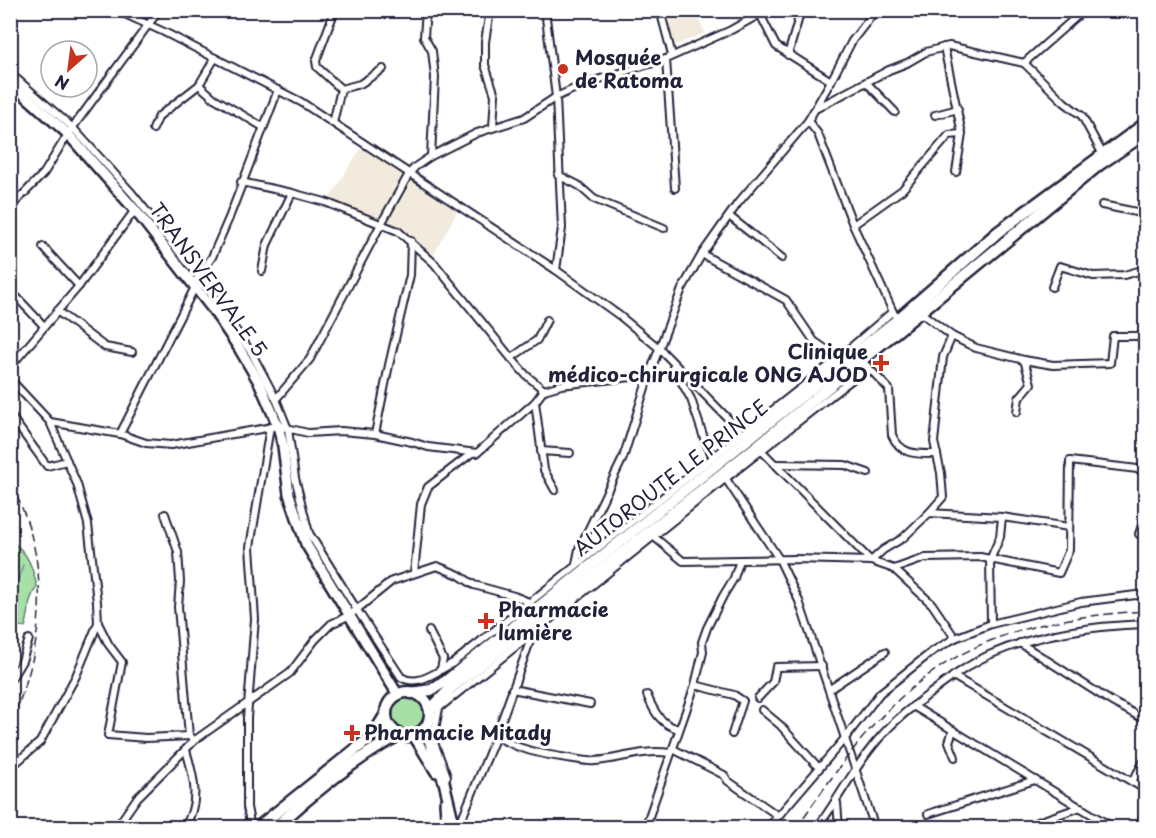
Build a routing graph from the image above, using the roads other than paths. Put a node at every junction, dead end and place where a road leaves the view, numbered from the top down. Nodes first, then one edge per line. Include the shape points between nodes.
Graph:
1 (116, 10) edge
2 (159, 10) edge
3 (335, 10) edge
4 (426, 10) edge
5 (490, 10) edge
6 (545, 10) edge
7 (660, 10) edge
8 (801, 10) edge
9 (876, 10) edge
10 (1084, 10) edge
11 (759, 12) edge
12 (148, 25) junction
13 (944, 47) junction
14 (788, 55) junction
15 (669, 57) junction
16 (215, 58) junction
17 (1024, 63) junction
18 (382, 69) dead end
19 (10, 73) edge
20 (831, 81) junction
21 (10, 82) edge
22 (866, 82) junction
23 (199, 85) junction
24 (340, 89) junction
25 (278, 90) junction
26 (556, 97) junction
27 (816, 109) junction
28 (957, 109) junction
29 (896, 112) dead end
30 (935, 115) dead end
31 (808, 121) junction
32 (333, 123) junction
33 (1146, 123) edge
34 (493, 127) junction
35 (263, 128) junction
36 (153, 129) dead end
37 (71, 131) junction
38 (1146, 133) edge
39 (962, 134) junction
40 (1102, 153) junction
41 (430, 156) junction
42 (956, 172) dead end
43 (409, 174) junction
44 (558, 175) junction
45 (242, 182) junction
46 (675, 188) dead end
47 (292, 193) junction
48 (1102, 205) dead end
49 (10, 208) edge
50 (135, 210) junction
51 (1146, 214) edge
52 (729, 216) junction
53 (381, 224) junction
54 (853, 225) junction
55 (664, 228) dead end
56 (411, 241) junction
57 (43, 247) dead end
58 (702, 254) junction
59 (782, 258) dead end
60 (1146, 269) edge
61 (556, 270) junction
62 (262, 271) dead end
63 (196, 283) junction
64 (79, 286) junction
65 (1052, 288) dead end
66 (10, 290) edge
67 (57, 311) junction
68 (918, 314) junction
69 (895, 316) junction
70 (547, 320) dead end
71 (44, 326) junction
72 (952, 336) junction
73 (1146, 338) edge
74 (660, 349) junction
75 (132, 352) dead end
76 (511, 358) junction
77 (836, 360) junction
78 (1024, 360) junction
79 (670, 361) junction
80 (865, 364) junction
81 (10, 367) edge
82 (649, 375) junction
83 (10, 379) edge
84 (544, 390) junction
85 (276, 399) junction
86 (535, 402) junction
87 (1017, 412) dead end
88 (10, 414) edge
89 (51, 422) junction
90 (279, 427) junction
91 (120, 434) junction
92 (375, 434) junction
93 (752, 442) junction
94 (541, 451) junction
95 (472, 453) junction
96 (570, 453) dead end
97 (937, 454) junction
98 (67, 461) junction
99 (775, 464) junction
100 (720, 468) junction
101 (1146, 470) edge
102 (868, 473) dead end
103 (555, 490) dead end
104 (929, 513) junction
105 (165, 514) dead end
106 (1146, 514) edge
107 (1002, 517) junction
108 (1069, 527) junction
109 (1139, 534) dead end
110 (653, 536) junction
111 (740, 560) junction
112 (779, 560) junction
113 (990, 560) junction
114 (871, 561) junction
115 (579, 568) junction
116 (894, 570) junction
117 (414, 573) junction
118 (1146, 596) edge
119 (529, 602) junction
120 (354, 613) junction
121 (98, 623) junction
122 (991, 624) junction
123 (1146, 624) edge
124 (429, 631) dead end
125 (501, 631) junction
126 (533, 632) junction
127 (955, 638) junction
128 (29, 639) dead end
129 (1020, 643) junction
130 (885, 652) dead end
131 (822, 666) junction
132 (441, 669) junction
133 (953, 676) junction
134 (466, 680) junction
135 (10, 681) edge
136 (695, 685) junction
137 (512, 689) junction
138 (830, 689) junction
139 (411, 693) junction
140 (398, 695) junction
141 (647, 695) dead end
142 (759, 698) dead end
143 (248, 702) junction
144 (590, 704) dead end
145 (913, 706) junction
146 (430, 710) junction
147 (762, 710) dead end
148 (386, 714) junction
149 (1146, 720) edge
150 (425, 729) junction
151 (679, 729) junction
152 (953, 730) junction
153 (732, 734) dead end
154 (399, 735) junction
155 (414, 736) junction
156 (496, 736) junction
157 (846, 737) junction
158 (192, 738) junction
159 (186, 750) junction
160 (671, 751) junction
161 (955, 757) dead end
162 (1146, 758) edge
163 (10, 768) edge
164 (819, 768) junction
165 (856, 770) junction
166 (1035, 780) junction
167 (444, 782) junction
168 (1132, 782) junction
169 (1146, 790) edge
170 (836, 802) junction
171 (1082, 807) junction
172 (928, 814) dead end
173 (777, 815) junction
174 (116, 828) edge
175 (184, 828) edge
176 (251, 828) edge
177 (257, 828) edge
178 (274, 828) edge
179 (447, 828) edge
180 (456, 828) edge
181 (645, 828) edge
182 (768, 828) edge
183 (817, 828) edge
184 (839, 828) edge
185 (875, 828) edge
186 (1020, 828) edge
187 (1114, 828) edge

1 - 12 street
2 - 12 street
3 - 24 street via 316,61 317,67
4 - 41 street via 424,37 432,51 435,77
5 - 34 street via 485,65 495,95
6 - 26 street
7 - 15 street
8 - 14 street
9 - 20 street via 852,40
10 - 17 street
11 - 14 street via 772,43
11 - 15 street via 731,30
12 - 16 street
12 - 37 street
13 - 17 street
13 - 22 street
13 - 28 street
14 - 20 street
15 - 26 street
15 - 46 street
16 - 23 street
16 - 25 street
17 - 40 street via 1082,116
18 - 24 street via 360,84
19 - 37 street
20 - 27 street
21 - 37 main road, TRANSVERVALE 5
22 - 27 street
22 - 29 street
23 - 35 street
23 - 36 street via 159,116
24 - 32 street
25 - 32 street
25 - 35 street
26 - 34 street via 524,118
26 - 44 street
27 - 31 street
28 - 30 street
28 - 39 street
31 - 52 street
31 - 54 street via 818,134
32 - 43 street
33 - 40 main road, AUTOROUTE LE PRINCE
34 - 41 street
35 - 45 street
37 - 49 street via 44,173
37 - 50 main road, TRANSVERVALE 5
37 - 63 street via 132,193
38 - 68 main road, AUTOROUTE LE PRINCE via 1004,240
39 - 42 street
39 - 54 street via 949,135 902,190
40 - 69 main road, AUTOROUTE LE PRINCE
41 - 43 street
43 - 53 street
43 - 61 street
44 - 55 street via 578,184 594,199
44 - 61 street via 562,228
45 - 47 street
45 - 63 street via 212,257
47 - 53 street
47 - 62 street via 267,245
48 - 51 street
50 - 63 main road, TRANSVERVALE 5
50 - 64 street
52 - 58 street
52 - 59 street
53 - 56 street
53 - 85 street via 310,359
54 - 69 street
56 - 76 street via 434,263
56 - 92 street via 410,275
57 - 64 street
58 - 74 street via 681,289
58 - 77 street via 786,300 814,341
60 - 65 street via 1124,275 1093,276 1060,266
61 - 74 street
63 - 85 street via 250,352
63 - 90 main road, TRANSVERVALE 5 via 260,384
63 - 91 street
64 - 67 street
66 - 71 street
67 - 71 street
67 - 75 street via 105,347
68 - 72 street
68 - 80 main road, AUTOROUTE LE PRINCE
69 - 77 street
69 - 93 main road, AUTOROUTE LE PRINCE
70 - 76 street via 537,340
71 - 81 street
72 - 78 street via 976,348
72 - 97 street via 943,357 934,442
73 - 78 street via 1113,336 1110,363 1053,365
74 - 79 street
74 - 82 street
76 - 84 street
77 - 93 street
78 - 87 street via 1031,382 1019,398
79 - 93 street
79 - 100 street
80 - 93 main road, AUTOROUTE LE PRINCE
80 - 97 street via 889,389 895,441 911,454
82 - 84 street
82 - 115 street via 623,458 579,549
83 - 89 street
84 - 86 street
85 - 90 street
86 - 94 street
86 - 95 street via 477,453
88 - 98 street via 47,466
89 - 91 street
89 - 98 street
90 - 91 street via 171,445 146,443
90 - 92 street via 308,433
90 - 120 main road, TRANSVERVALE 5 via 289,494 306,544
90 - 143 street via 250,547 255,618
92 - 95 street
93 - 99 street
93 - 100 main road, AUTOROUTE LE PRINCE
93 - 100 street
94 - 96 street
94 - 103 street via 544,470
95 - 117 street via 428,487 421,504
97 - 104 street via 943,498
98 - 121 street via 88,524
99 - 102 street via 845,465
99 - 114 street
100 - 110 street
100 - 112 street
100 - 115 main road, AUTOROUTE LE PRINCE
100 - 134 main road, AUTOROUTE LE PRINCE
101 - 108 street via 1070,460
104 - 107 street
104 - 114 street
105 - 158 street via 178,552 178,607
106 - 109 street
107 - 108 street
107 - 113 street via 1000,537
108 - 113 street via 1068,550 1059,573
110 - 111 street via 683,561
110 - 126 street
111 - 112 street
111 - 136 street via 707,628
112 - 114 street
112 - 131 street via 799,601
113 - 116 street via 925,558
113 - 122 street
114 - 116 street
115 - 119 street
115 - 125 main road, AUTOROUTE LE PRINCE
116 - 127 street via 932,604
117 - 119 street via 437,566 474,585
117 - 120 street via 392,581
118 - 122 street via 1081,602
119 - 125 street
120 - 132 street via 408,681 416,682
120 - 140 main road, TRANSVERVALE 5
120 - 143 street via 331,624 290,673
121 - 158 street via 122,662 108,735
121 - 163 street via 76,676 40,742
122 - 127 street
123 - 129 street via 1071,630
124 - 132 street via 443,659
125 - 132 street
125 - 139 main road, AUTOROUTE LE PRINCE via 446,681 431,690
126 - 134 street
126 - 137 street
127 - 157 street via 880,693
128 - 135 street
129 - 133 street
129 - 149 street
130 - 138 street
131 - 138 street
131 - 142 street via 776,667 774,682
133 - 145 street
133 - 168 street
134 - 146 main road, AUTOROUTE LE PRINCE
134 - 167 street via 439,708 434,740 447,776
136 - 151 street
136 - 153 street via 743,701
137 - 144 street
137 - 156 street
138 - 157 street
139 - 140 main road
139 - 146 main road via 423,698
140 - 148 main road via 389,703
141 - 151 street via 655,714 670,727
143 - 158 street
143 - 176 street via 247,807
145 - 152 street
145 - 165 street via 883,734
146 - 150 main road
147 - 164 street
148 - 154 main road via 389,727
148 - 177 main road via 366,741
150 - 155 main road
150 - 167 main road
151 - 160 street
152 - 161 street via 949,742
152 - 166 street
154 - 155 main road
154 - 178 main road via 364,756
155 - 179 main road via 436,771
156 - 160 street via 536,753 590,761
156 - 180 street
157 - 164 street
157 - 165 street
158 - 159 street
159 - 174 street via 137,798
159 - 175 street via 195,778 194,806
160 - 173 street via 724,775
160 - 181 street
162 - 168 street
164 - 173 street
165 - 170 street
165 - 185 street
166 - 171 street
166 - 172 street
167 - 180 main road
168 - 169 street
170 - 183 street
170 - 184 street
171 - 186 street
171 - 187 street
173 - 182 street

